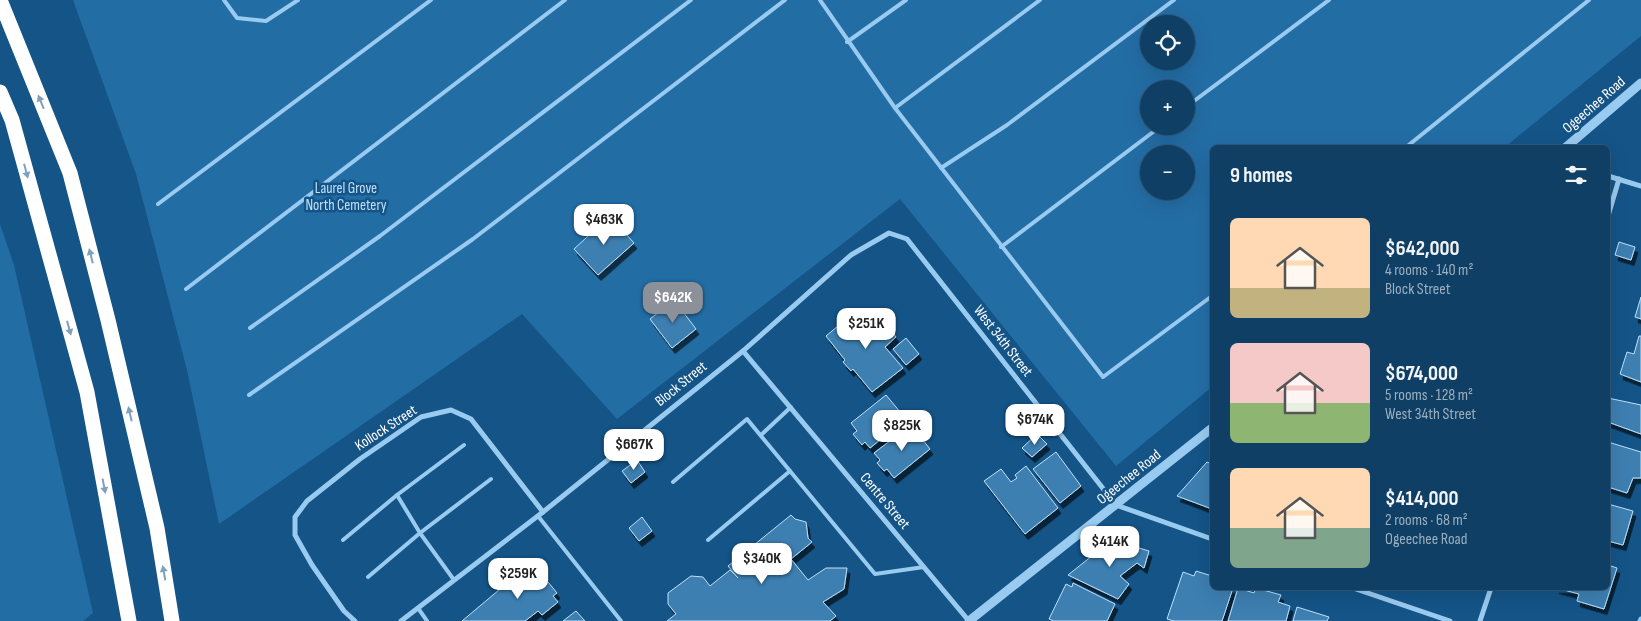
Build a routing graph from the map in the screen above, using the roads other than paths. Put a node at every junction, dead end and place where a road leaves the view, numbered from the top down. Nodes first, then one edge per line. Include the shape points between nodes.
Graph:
1 (0, 0) edge
2 (224, 0) edge
3 (298, 0) edge
4 (431, 0) edge
5 (564, 0) edge
6 (691, 0) edge
7 (785, 0) edge
8 (820, 0) edge
9 (906, 0) edge
10 (1040, 0) edge
11 (1174, 0) edge
12 (1329, 0) edge
13 (1589, 0) edge
14 (847, 42) junction
15 (1641, 82) edge
16 (0, 92) edge
17 (1195, 100) edge
18 (895, 108) junction
19 (1149, 135) edge
20 (1408, 145) edge
21 (1568, 145) edge
22 (941, 168) junction
23 (1610, 177) edge
24 (1619, 179) junction
25 (1641, 186) edge
26 (158, 204) dead end
27 (1610, 209) edge
28 (907, 239) joint
29 (1001, 247) junction
30 (186, 289) dead end
31 (1210, 297) edge
32 (250, 328) dead end
33 (743, 350) junction
34 (249, 395) dead end
35 (791, 407) junction
36 (1210, 430) edge
37 (761, 435) junction
38 (464, 446) dead end
39 (790, 471) junction
40 (491, 479) dead end
41 (673, 482) dead end
42 (397, 495) junction
43 (1116, 505) junction
44 (541, 514) junction
45 (420, 533) junction
46 (1210, 538) edge
47 (343, 540) dead end
48 (708, 540) dead end
49 (924, 567) junction
50 (368, 577) dead end
51 (454, 580) junction
52 (1359, 590) edge
53 (1490, 590) edge
54 (418, 608) junction
55 (129, 621) edge
56 (172, 621) edge
57 (355, 621) edge
58 (401, 621) edge
59 (427, 621) edge
60 (621, 621) edge
61 (969, 621) edge
62 (1450, 621) edge
63 (1480, 621) edge

56 -> 1 highway via 155,519 70,172
2 - 3 lane via 237,18 266,21
4 - 26 lane
5 - 30 lane
6 - 32 lane via 380,236
7 - 34 lane via 473,239
8 - 14 lane
9 - 14 lane
10 - 18 lane
11 - 22 lane via 1008,125
12 - 17 lane
13 - 20 lane
14 - 18 lane
15 - 21 street, Ogeechee Road
16 -> 55 highway via 12,120 86,392
18 - 22 lane
19 - 29 lane
22 - 29 lane
23 - 24 street
24 - 25 street
24 - 27 street
28 - 33 street, Block Street via 889,233 851,255
28 - 43 street, West 34th Street
29 - 31 lane via 1102,377
33 - 35 street, Centre Street
33 - 44 street, Block Street
35 - 37 lane
35 - 49 street, Centre Street
36 - 43 street, Ogeechee Road
37 - 39 lane
37 - 41 lane via 747,419
38 - 42 lane
39 - 48 lane
39 - 49 lane via 875,574
40 - 45 lane
42 - 45 lane
42 - 47 lane
43 - 46 street
43 - 61 street, Ogeechee Road
44 - 51 street, Block Street
44 - 57 street, Kollock Street via 471,419 451,410 421,417 306,501 295,517 295,535 312,565 344,611
44 - 60 lane
45 - 50 lane
45 - 51 lane
49 - 61 street, Centre Street
51 - 54 street, Block Street
52 - 62 street
53 - 63 street
54 - 58 street, Block Street
54 - 59 lane

